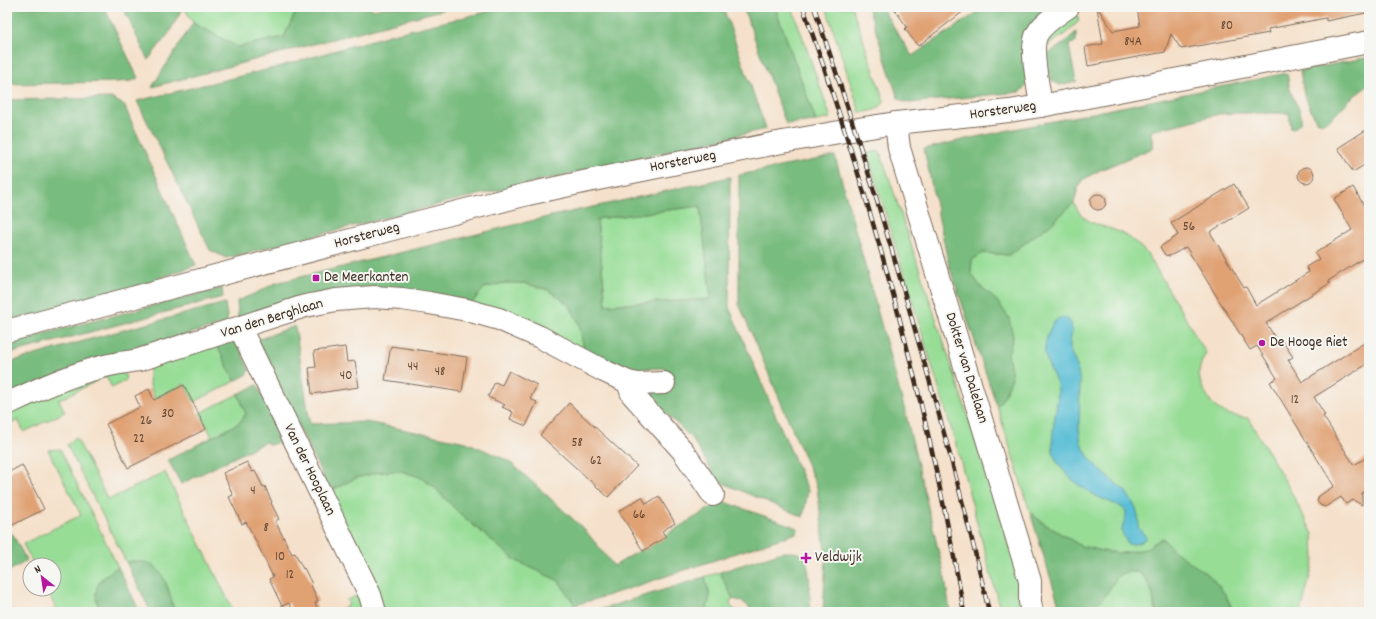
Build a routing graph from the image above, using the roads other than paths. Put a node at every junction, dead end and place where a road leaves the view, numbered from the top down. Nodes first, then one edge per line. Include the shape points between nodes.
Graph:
1 (1068, 7) edge
2 (1369, 42) edge
3 (1041, 106) junction
4 (896, 124) junction
5 (240, 328) junction
6 (7, 331) edge
7 (628, 382) junction
8 (664, 383) dead end
9 (7, 404) edge
10 (713, 495) dead end
11 (375, 612) edge
12 (1032, 612) edge

1 - 3 street via 1049,20 1036,35 1034,59
2 - 3 street, Horsterweg
3 - 4 street, Horsterweg
4 - 6 street, Horsterweg via 777,143 528,194
4 - 12 street, Dokter van Dalelaan via 899,148 1030,581
5 - 7 street, Van den Berghlaan via 305,306 336,300 374,297 402,299 467,310 499,319
5 - 9 street, Van den Berghlaan via 139,360 90,370
5 - 11 street, Van der Hooplaan via 370,595
7 - 8 street, Van den Berghlaan
7 - 10 street via 632,394 683,451

